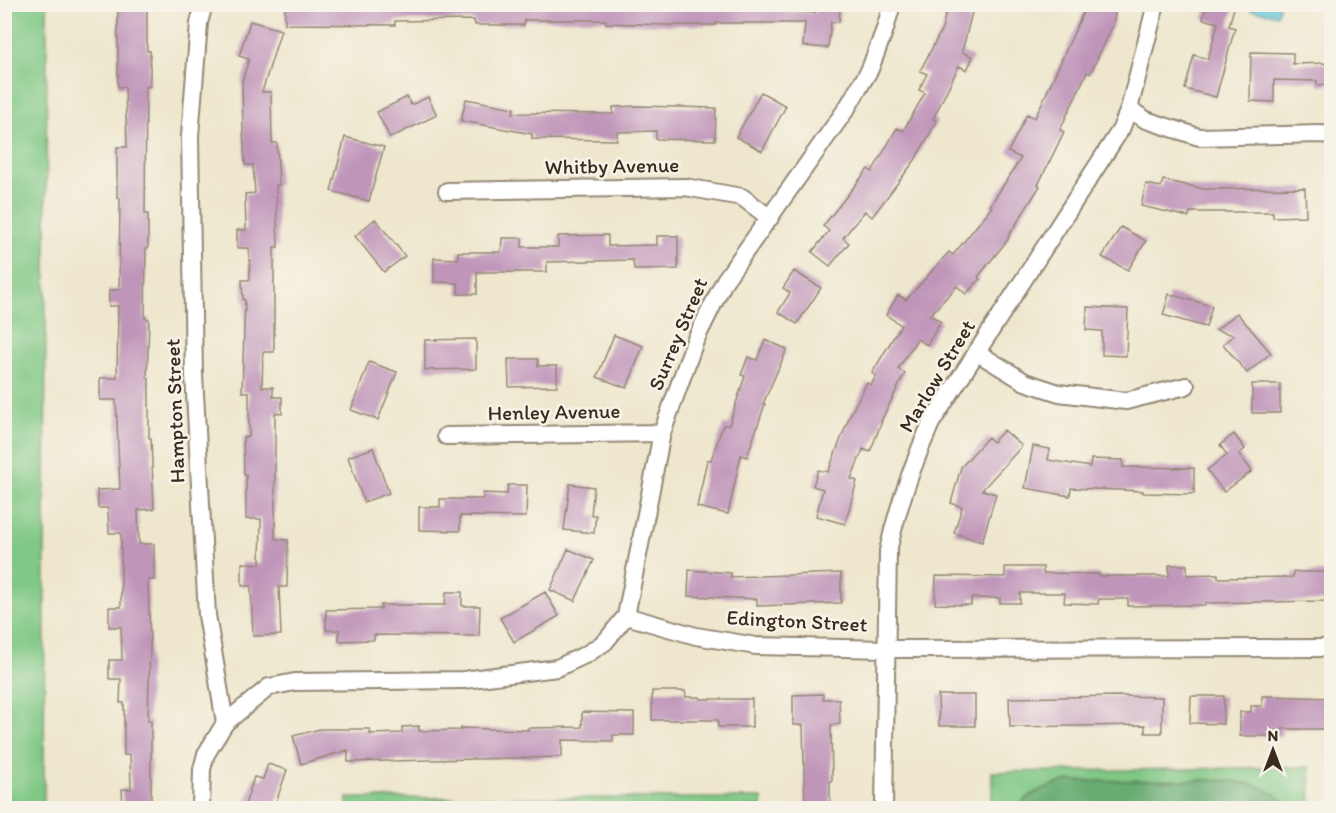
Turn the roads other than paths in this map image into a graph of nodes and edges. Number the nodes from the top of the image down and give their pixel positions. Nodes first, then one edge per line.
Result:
1 (204, 4) edge
2 (892, 4) edge
3 (1156, 4) edge
4 (1129, 109) junction
5 (1332, 135) edge
6 (447, 191) dead end
7 (770, 218) junction
8 (976, 352) junction
9 (1186, 386) dead end
10 (662, 433) junction
11 (446, 436) dead end
12 (626, 616) junction
13 (1332, 648) edge
14 (886, 649) junction
15 (225, 723) junction
16 (201, 808) edge
17 (884, 808) edge

1 - 15 street, Hampton Street
2 - 7 street, Surrey Street
3 - 4 street, Marlow Street
4 - 5 street
4 - 8 street, Marlow Street
6 - 7 street, Whitby Avenue
7 - 10 street, Surrey Street
8 - 9 street
8 - 14 street, Marlow Street
10 - 11 street, Henley Avenue
10 - 12 street, Surrey Street
12 - 14 street, Edington Street
12 - 15 street
13 - 14 street, Edington Street
14 - 17 street, Marlow Street
15 - 16 street

